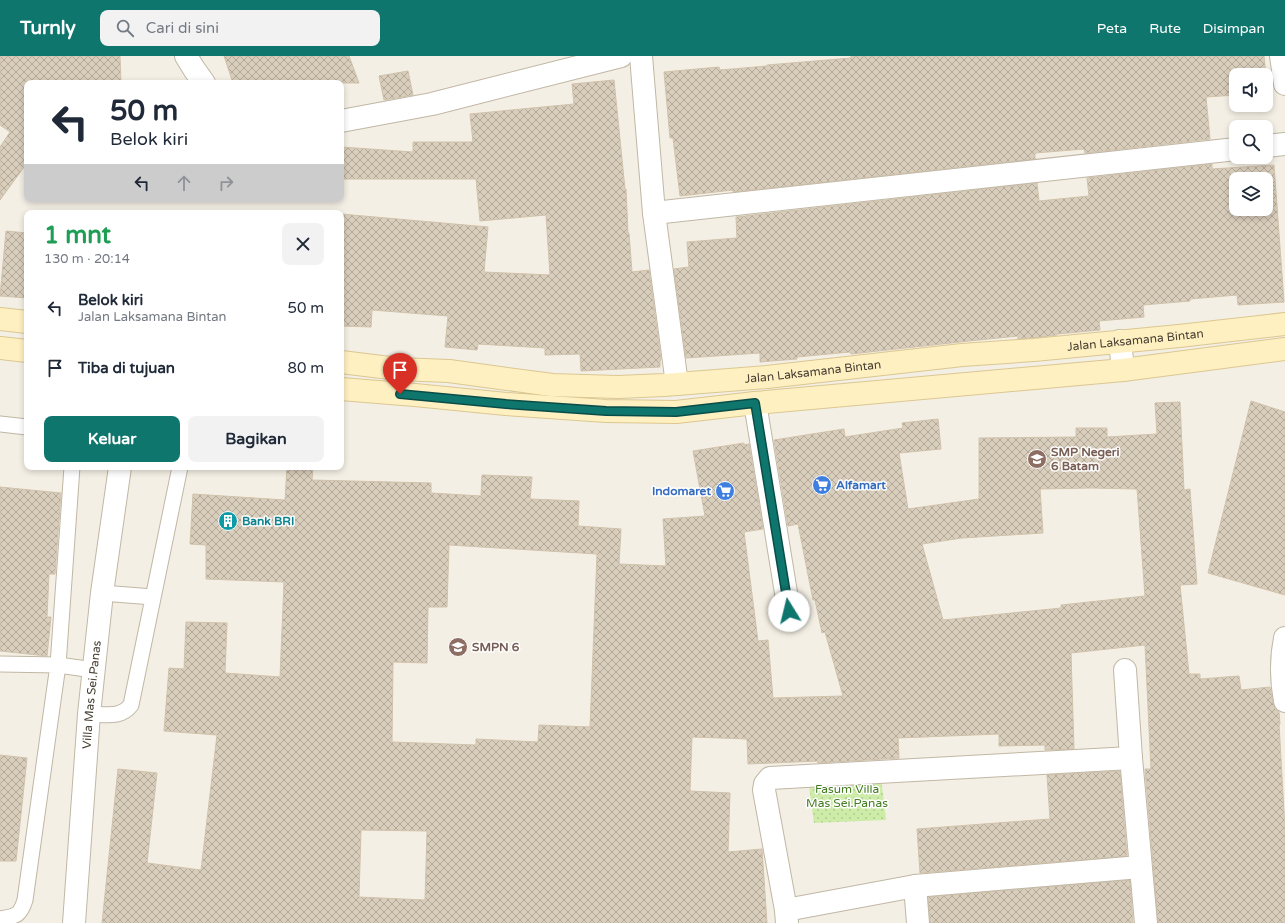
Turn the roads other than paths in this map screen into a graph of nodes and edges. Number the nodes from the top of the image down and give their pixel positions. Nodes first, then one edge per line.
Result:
1 (186, 56) edge
2 (621, 56) edge
3 (641, 56) edge
4 (1281, 56) edge
5 (202, 80) edge
6 (1285, 84) edge
7 (344, 120) edge
8 (1285, 144) edge
9 (1273, 145) edge
10 (1229, 150) edge
11 (654, 213) junction
12 (0, 319) edge
13 (24, 322) edge
14 (1285, 324) edge
15 (1120, 341) junction
16 (0, 348) edge
17 (1285, 349) edge
18 (24, 350) edge
19 (344, 362) edge
20 (1123, 370) junction
21 (677, 384) junction
22 (344, 389) edge
23 (755, 403) junction
24 (0, 424) edge
25 (24, 427) edge
26 (72, 470) edge
27 (120, 470) edge
28 (179, 470) edge
29 (102, 593) junction
30 (153, 597) junction
31 (789, 611) dead end
32 (1285, 638) edge
33 (0, 664) edge
34 (58, 665) junction
35 (94, 670) junction
36 (1125, 670) dead end
37 (1285, 701) edge
38 (89, 714) junction
39 (1131, 758) junction
40 (1140, 867) junction
41 (915, 886) junction
42 (786, 917) edge
43 (0, 919) edge
44 (74, 923) edge
45 (918, 923) edge
46 (1146, 923) edge

1 - 5 street
2 - 7 street
3 - 11 street
4 - 6 street
8 - 9 street
10 - 11 street
11 - 21 street
12 - 13 main road
14 - 15 main road, Jalan Laksamana Bintan
15 - 20 street
15 - 21 main road, Jalan Laksamana Bintan
16 - 18 main road
17 - 20 main road
19 - 21 main road, Jalan Laksamana Bintan
20 - 23 main road
22 - 23 main road
23 - 31 street
24 - 25 lane
26 - 34 lane
27 - 29 street, Villa Mas Sei.Panas
28 - 30 lane
29 - 30 lane
29 - 35 street, Villa Mas Sei.Panas
30 - 38 lane
32 - 37 street
33 - 34 lane
34 - 35 lane
34 - 43 lane
35 - 38 street, Villa Mas Sei.Panas
36 - 39 street
38 - 44 street, Villa Mas Sei.Panas
39 - 40 street
39 - 42 street
40 - 41 street
40 - 46 street
41 - 42 street
41 - 45 street

